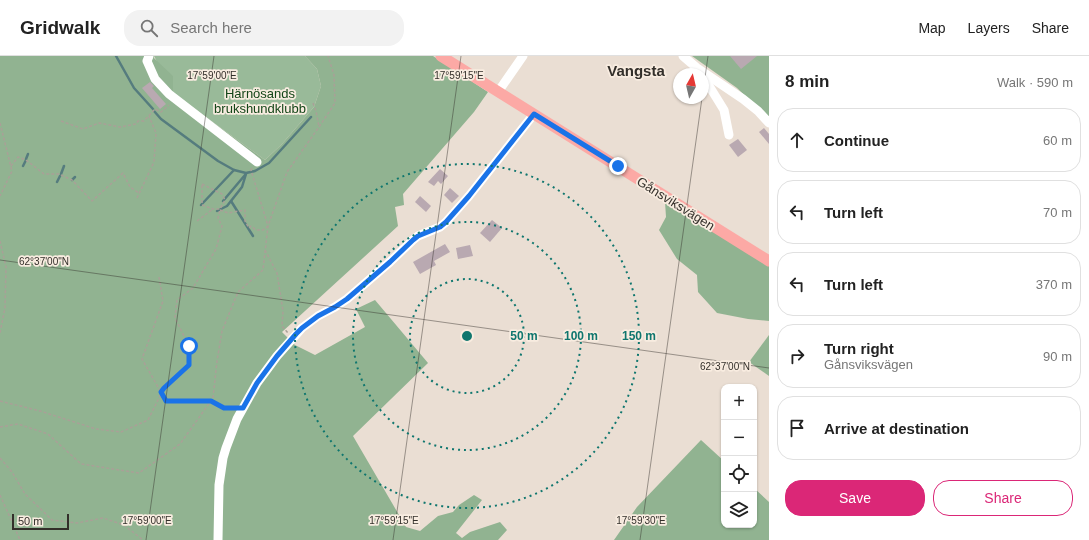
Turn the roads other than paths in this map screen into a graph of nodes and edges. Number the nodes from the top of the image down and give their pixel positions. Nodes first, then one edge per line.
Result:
1 (149, 56) edge
2 (441, 56) edge
3 (523, 56) edge
4 (683, 56) edge
5 (696, 68) edge
6 (709, 78) edge
7 (709, 86) edge
8 (498, 92) junction
9 (534, 114) junction
10 (769, 123) edge
11 (729, 135) dead end
12 (257, 162) dead end
13 (769, 261) edge
14 (218, 540) edge

1 - 12 street
2 - 8 main road, Gånsviksvägen
3 - 8 street
4 - 5 street
6 - 10 street
7 - 11 street
8 - 9 main road, Gånsviksvägen
9 - 13 main road, Gånsviksvägen
9 - 14 street

